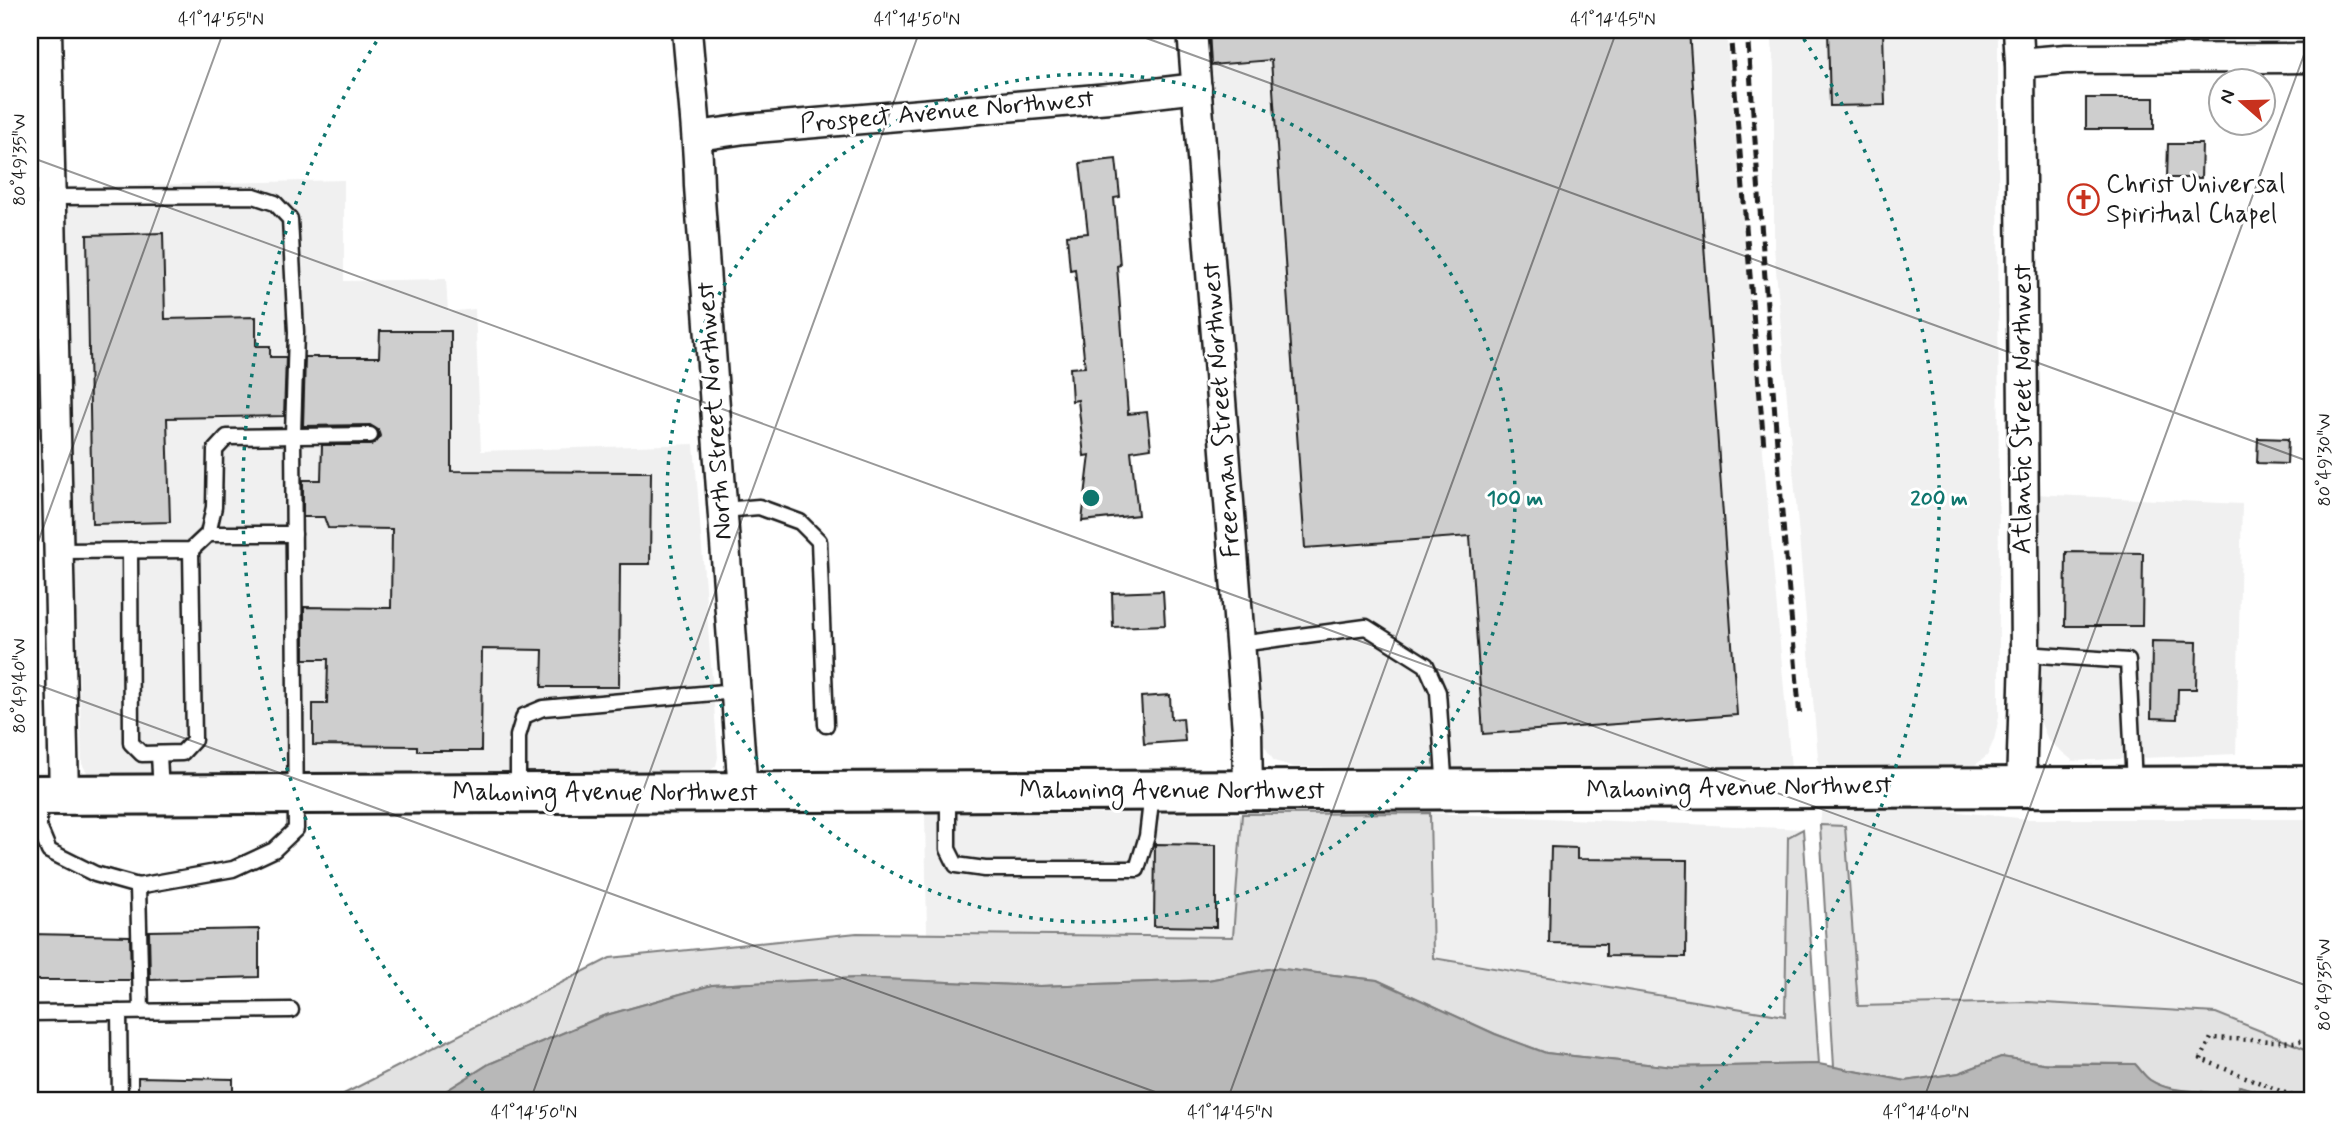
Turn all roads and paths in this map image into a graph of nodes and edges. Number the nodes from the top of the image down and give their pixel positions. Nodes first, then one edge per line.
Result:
1 (47, 30) edge
2 (687, 30) edge
3 (1192, 30) edge
4 (2018, 30) edge
5 (2313, 58) edge
6 (2020, 63) junction
7 (1197, 88) junction
8 (698, 136) junction
9 (51, 197) junction
10 (293, 435) junction
11 (370, 435) dead end
12 (723, 510) junction
13 (208, 534) junction
14 (294, 534) junction
15 (130, 550) junction
16 (191, 550) junction
17 (59, 551) junction
18 (1240, 644) junction
19 (2025, 654) junction
20 (736, 691) junction
21 (826, 725) dead end
22 (159, 754) junction
23 (2134, 785) junction
24 (2313, 786) edge
25 (2021, 789) junction
26 (1153, 790) junction
27 (1248, 790) junction
28 (1446, 791) junction
29 (743, 792) junction
30 (948, 792) junction
31 (519, 793) junction
32 (298, 794) junction
33 (44, 795) edge
34 (162, 795) junction
35 (138, 886) junction
36 (291, 1010) dead end
37 (141, 1011) junction
38 (118, 1012) junction
39 (30, 1013) edge
40 (2313, 1038) edge
41 (120, 1101) edge
42 (2305, 1101) edge

1 - 9 street
2 - 8 street, North Street Northwest
3 - 7 street, Freeman Street Northwest
4 - 6 street, Atlantic Street Northwest
5 - 6 street
6 - 19 street, Atlantic Street Northwest
7 - 8 street, Prospect Avenue Northwest
7 - 18 street, Freeman Street Northwest
8 - 12 street, North Street Northwest
9 - 10 lane
9 - 17 street
10 - 11 lane
10 - 13 lane
10 - 14 lane
12 - 20 street, North Street Northwest
12 - 21 lane
13 - 14 lane
13 - 16 lane
14 - 32 lane
15 - 16 lane
15 - 17 lane
15 - 22 lane
16 - 22 lane
17 - 33 street
18 - 27 street, Freeman Street Northwest
18 - 28 lane
19 - 23 lane
19 - 25 street, Atlantic Street Northwest
20 - 29 street, North Street Northwest
20 - 31 lane
22 - 34 lane
23 - 24 main road, Mahoning Avenue Northwest
23 - 25 main road, Mahoning Avenue Northwest
25 - 28 main road, Mahoning Avenue Northwest
26 - 27 main road, Mahoning Avenue Northwest
26 - 30 main road, Mahoning Avenue Northwest
26 - 30 lane
27 - 28 main road, Mahoning Avenue Northwest
29 - 30 main road, Mahoning Avenue Northwest
29 - 31 main road, Mahoning Avenue Northwest
31 - 32 main road, Mahoning Avenue Northwest
32 - 34 main road, Mahoning Avenue Northwest
32 - 35 lane
33 - 34 main road, Mahoning Avenue Northwest
33 - 35 lane
35 - 37 lane
36 - 37 lane
37 - 38 lane
38 - 39 lane
38 - 41 lane
40 - 42 path

